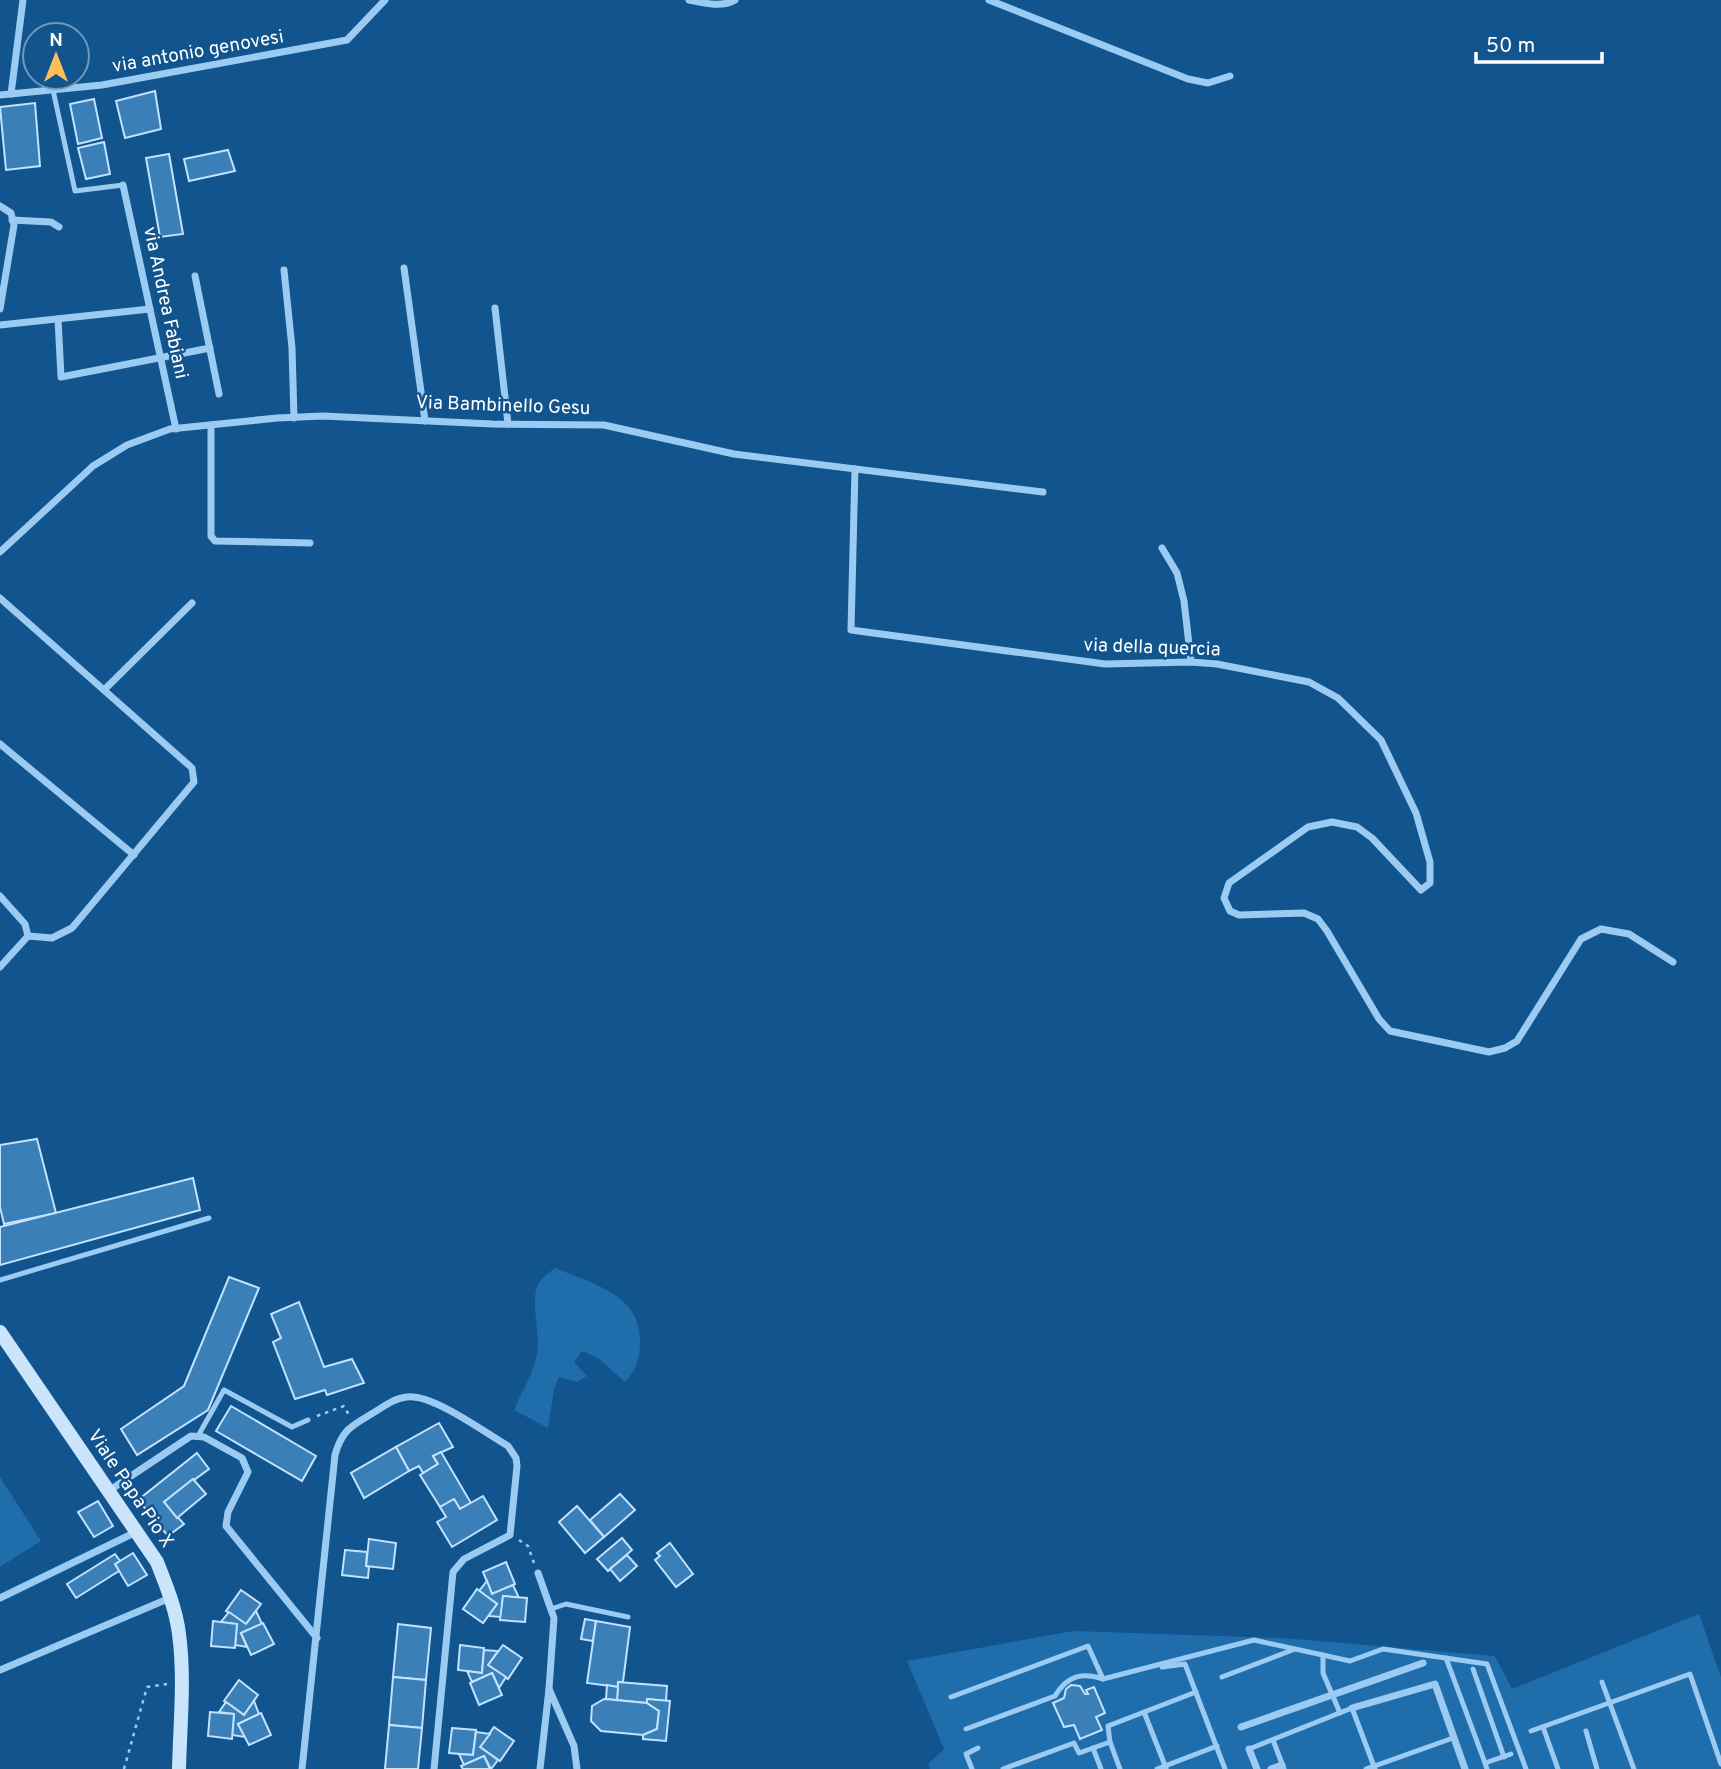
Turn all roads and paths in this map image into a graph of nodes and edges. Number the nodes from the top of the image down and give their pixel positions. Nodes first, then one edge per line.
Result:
1 (23, 0) edge
2 (385, 0) edge
3 (689, 0) edge
4 (735, 0) edge
5 (989, 0) edge
6 (1230, 76) dead end
7 (91, 86) edge
8 (39, 91) edge
9 (53, 91) edge
10 (11, 93) junction
11 (0, 95) edge
12 (123, 185) joint
13 (0, 205) edge
14 (12, 220) junction
15 (60, 227) dead end
16 (404, 268) dead end
17 (284, 270) dead end
18 (195, 276) dead end
19 (495, 308) dead end
20 (0, 309) edge
21 (150, 309) junction
22 (58, 319) junction
23 (0, 325) edge
24 (210, 348) junction
25 (161, 358) junction
26 (219, 394) dead end
27 (294, 418) junction
28 (425, 421) junction
29 (508, 424) junction
30 (211, 425) junction
31 (176, 429) junction
32 (855, 469) junction
33 (1043, 492) dead end
34 (310, 542) dead end
35 (1162, 548) dead end
36 (0, 552) edge
37 (0, 598) edge
38 (192, 603) dead end
39 (1191, 662) junction
40 (104, 690) junction
41 (0, 744) edge
42 (134, 855) junction
43 (0, 896) edge
44 (28, 936) junction
45 (1673, 962) dead end
46 (0, 967) edge
47 (209, 1218) dead end
48 (0, 1280) edge
49 (0, 1332) edge
50 (308, 1420) joint
51 (354, 1424) junction
52 (198, 1436) junction
53 (110, 1490) junction
54 (136, 1532) junction
55 (510, 1535) junction
56 (538, 1573) joint
57 (0, 1598) edge
58 (170, 1598) junction
59 (551, 1609) junction
60 (628, 1617) dead end
61 (317, 1638) junction
62 (1296, 1649) junction
63 (1323, 1655) junction
64 (1446, 1658) junction
65 (1423, 1662) dead end
66 (1474, 1669) dead end
67 (0, 1670) edge
68 (1141, 1670) junction
69 (1222, 1677) dead end
70 (1103, 1679) junction
71 (181, 1682) junction
72 (1602, 1682) dead end
73 (549, 1689) junction
74 (1196, 1692) junction
75 (1332, 1695) junction
76 (951, 1698) dead end
77 (1609, 1702) junction
78 (1352, 1708) junction
79 (1144, 1712) junction
80 (1340, 1713) junction
81 (1241, 1727) dead end
82 (1543, 1727) junction
83 (966, 1729) dead end
84 (1531, 1731) dead end
85 (1586, 1731) dead end
86 (1453, 1738) junction
87 (1273, 1740) junction
88 (1110, 1742) junction
89 (1217, 1746) junction
90 (978, 1748) dead end
91 (1093, 1748) junction
92 (1249, 1749) joint
93 (1511, 1754) dead end
94 (1504, 1757) junction
95 (1721, 1764) edge
96 (1486, 1766) edge
97 (1283, 1767) edge
98 (1166, 1768) edge
99 (1374, 1768) edge
100 (124, 1769) edge
101 (179, 1769) edge
102 (302, 1769) edge
103 (434, 1769) edge
104 (540, 1769) edge
105 (577, 1769) edge
106 (972, 1769) edge
107 (1003, 1769) edge
108 (1101, 1769) edge
109 (1120, 1769) edge
110 (1157, 1769) edge
111 (1225, 1769) edge
112 (1257, 1769) edge
113 (1271, 1769) edge
114 (1366, 1769) edge
115 (1465, 1769) edge
116 (1526, 1769) edge
117 (1558, 1769) edge
118 (1597, 1769) edge
119 (1633, 1769) edge

1 - 10 street
2 - 7 street, via antonio genovesi
3 - 4 street
5 - 6 street
8 - 10 street, via antonio genovesi
9 - 12 lane
10 - 11 street, via antonio genovesi
12 - 21 street, via Andrea Fabiani
13 - 14 street
14 - 15 street
14 - 20 street
16 - 28 street
17 - 27 street
18 - 24 street
19 - 29 street
21 - 22 street
21 - 25 street, via Andrea Fabiani
22 - 23 street
22 - 25 street
24 - 25 street
24 - 26 street
25 - 31 street, via Andrea Fabiani
27 - 28 street, Via Bambinello Gesu
27 - 30 street, Via Bambinello Gesu
28 - 29 street, Via Bambinello Gesu
29 - 32 street, Via Bambinello Gesu
30 - 31 street, Via Bambinello Gesu
30 - 34 street
31 - 36 street, Via Bambinello Gesu
32 - 33 street, Via Bambinello Gesu
32 - 39 street, via della quercia
35 - 39 street
37 - 40 street
38 - 40 street
39 - 45 street, via della quercia
40 - 42 street
41 - 42 street
42 - 44 street
43 - 44 street
44 - 46 street
47 - 48 lane
49 - 53 street, Viale Papa Pio X
50 - 51 path
50 - 52 lane
51 - 55 street
51 - 61 street
52 - 53 street
52 - 61 street
53 - 54 street, Viale Papa Pio X
54 - 57 street
54 - 58 street, Viale Papa Pio X
55 - 56 path
55 - 103 street
56 - 59 street
58 - 67 street
58 - 71 street, Viale Papa Pio X
59 - 60 lane
59 - 73 street
61 - 102 street
62 - 63 lane
62 - 68 lane
62 - 69 lane
63 - 64 lane
63 - 75 lane
64 - 96 lane
64 - 116 lane
65 - 75 street
66 - 94 lane
68 - 70 lane
68 - 74 lane
70 - 76 lane
70 - 83 lane
71 - 100 path
71 - 101 street, Viale Papa Pio X
72 - 77 lane
73 - 104 street
73 - 105 street
74 - 79 lane
74 - 89 lane
75 - 80 lane
75 - 81 street
77 - 82 lane
77 - 95 lane
77 - 119 lane
78 - 80 lane
78 - 86 street
78 - 99 lane
79 - 88 lane
79 - 98 lane
80 - 87 lane
82 - 84 lane
82 - 117 lane
85 - 118 lane
86 - 99 lane
86 - 115 street
87 - 92 lane
87 - 97 lane
88 - 91 lane
88 - 109 lane
89 - 98 lane
89 - 111 lane
90 - 106 lane
91 - 107 lane
91 - 108 lane
92 - 112 street
93 - 94 lane
94 - 96 lane
97 - 113 street
98 - 110 lane
99 - 114 lane

